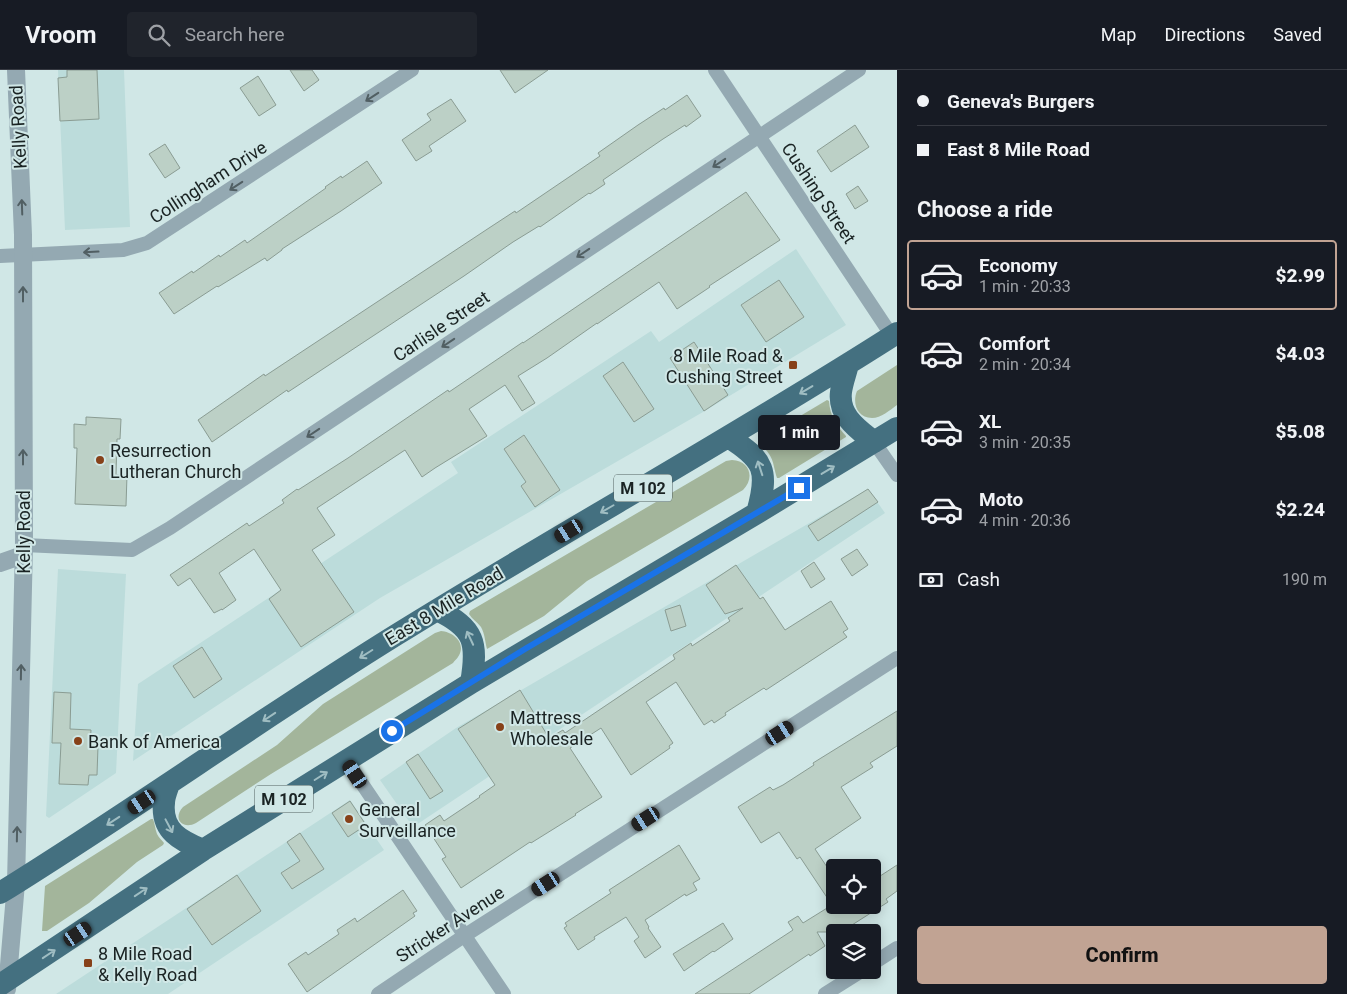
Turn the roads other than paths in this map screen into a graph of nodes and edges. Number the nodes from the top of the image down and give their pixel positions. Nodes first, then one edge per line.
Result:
1 (16, 70) edge
2 (412, 70) edge
3 (715, 70) edge
4 (859, 70) edge
5 (760, 137) junction
6 (0, 256) edge
7 (23, 256) junction
8 (895, 335) edge
9 (848, 364) junction
10 (897, 428) edge
11 (728, 437) junction
12 (874, 442) junction
13 (897, 475) edge
14 (757, 513) junction
15 (23, 550) junction
16 (0, 563) edge
17 (437, 610) junction
18 (897, 658) edge
19 (470, 683) junction
20 (346, 760) junction
21 (169, 784) junction
22 (203, 850) junction
23 (8, 888) edge
24 (464, 936) junction
25 (897, 948) edge
26 (881, 958) edge
27 (849, 979) edge
28 (5, 987) edge
29 (378, 994) edge
30 (504, 994) edge
31 (825, 994) edge

7 -> 1 street, Kelly Road
2 -> 7 street, Collingham Drive
3 - 5 street, Cushing Street
4 - 5 street, Carlisle Street
5 - 8 street, Cushing Street
5 -> 15 street, Carlisle Street
6 - 7 street, Collingham Drive
15 -> 7 street, Kelly Road
8 - 9 highway, East 8 Mile Road / M 102
9 -> 11 highway, East 8 Mile Road / M 102
9 - 12 highway
10 - 12 highway, M 102
14 -> 11 highway
11 -> 17 highway, East 8 Mile Road / M 102
12 - 13 street
14 -> 12 highway, M 102
14 - 19 highway, M 102
15 - 16 street
23 -> 15 street, Kelly Road
19 -> 17 highway
17 -> 21 highway, East 8 Mile Road / M 102
18 - 24 street, Stricker Avenue
19 - 20 highway, M 102
22 -> 20 highway, M 102
20 - 24 street
21 -> 22 highway
21 -> 23 highway, East 8 Mile Road / M 102
28 -> 22 highway, M 102
23 - 28 street, Kelly Road
24 - 29 street, Stricker Avenue
24 - 30 street
25 - 26 street
27 - 31 street

